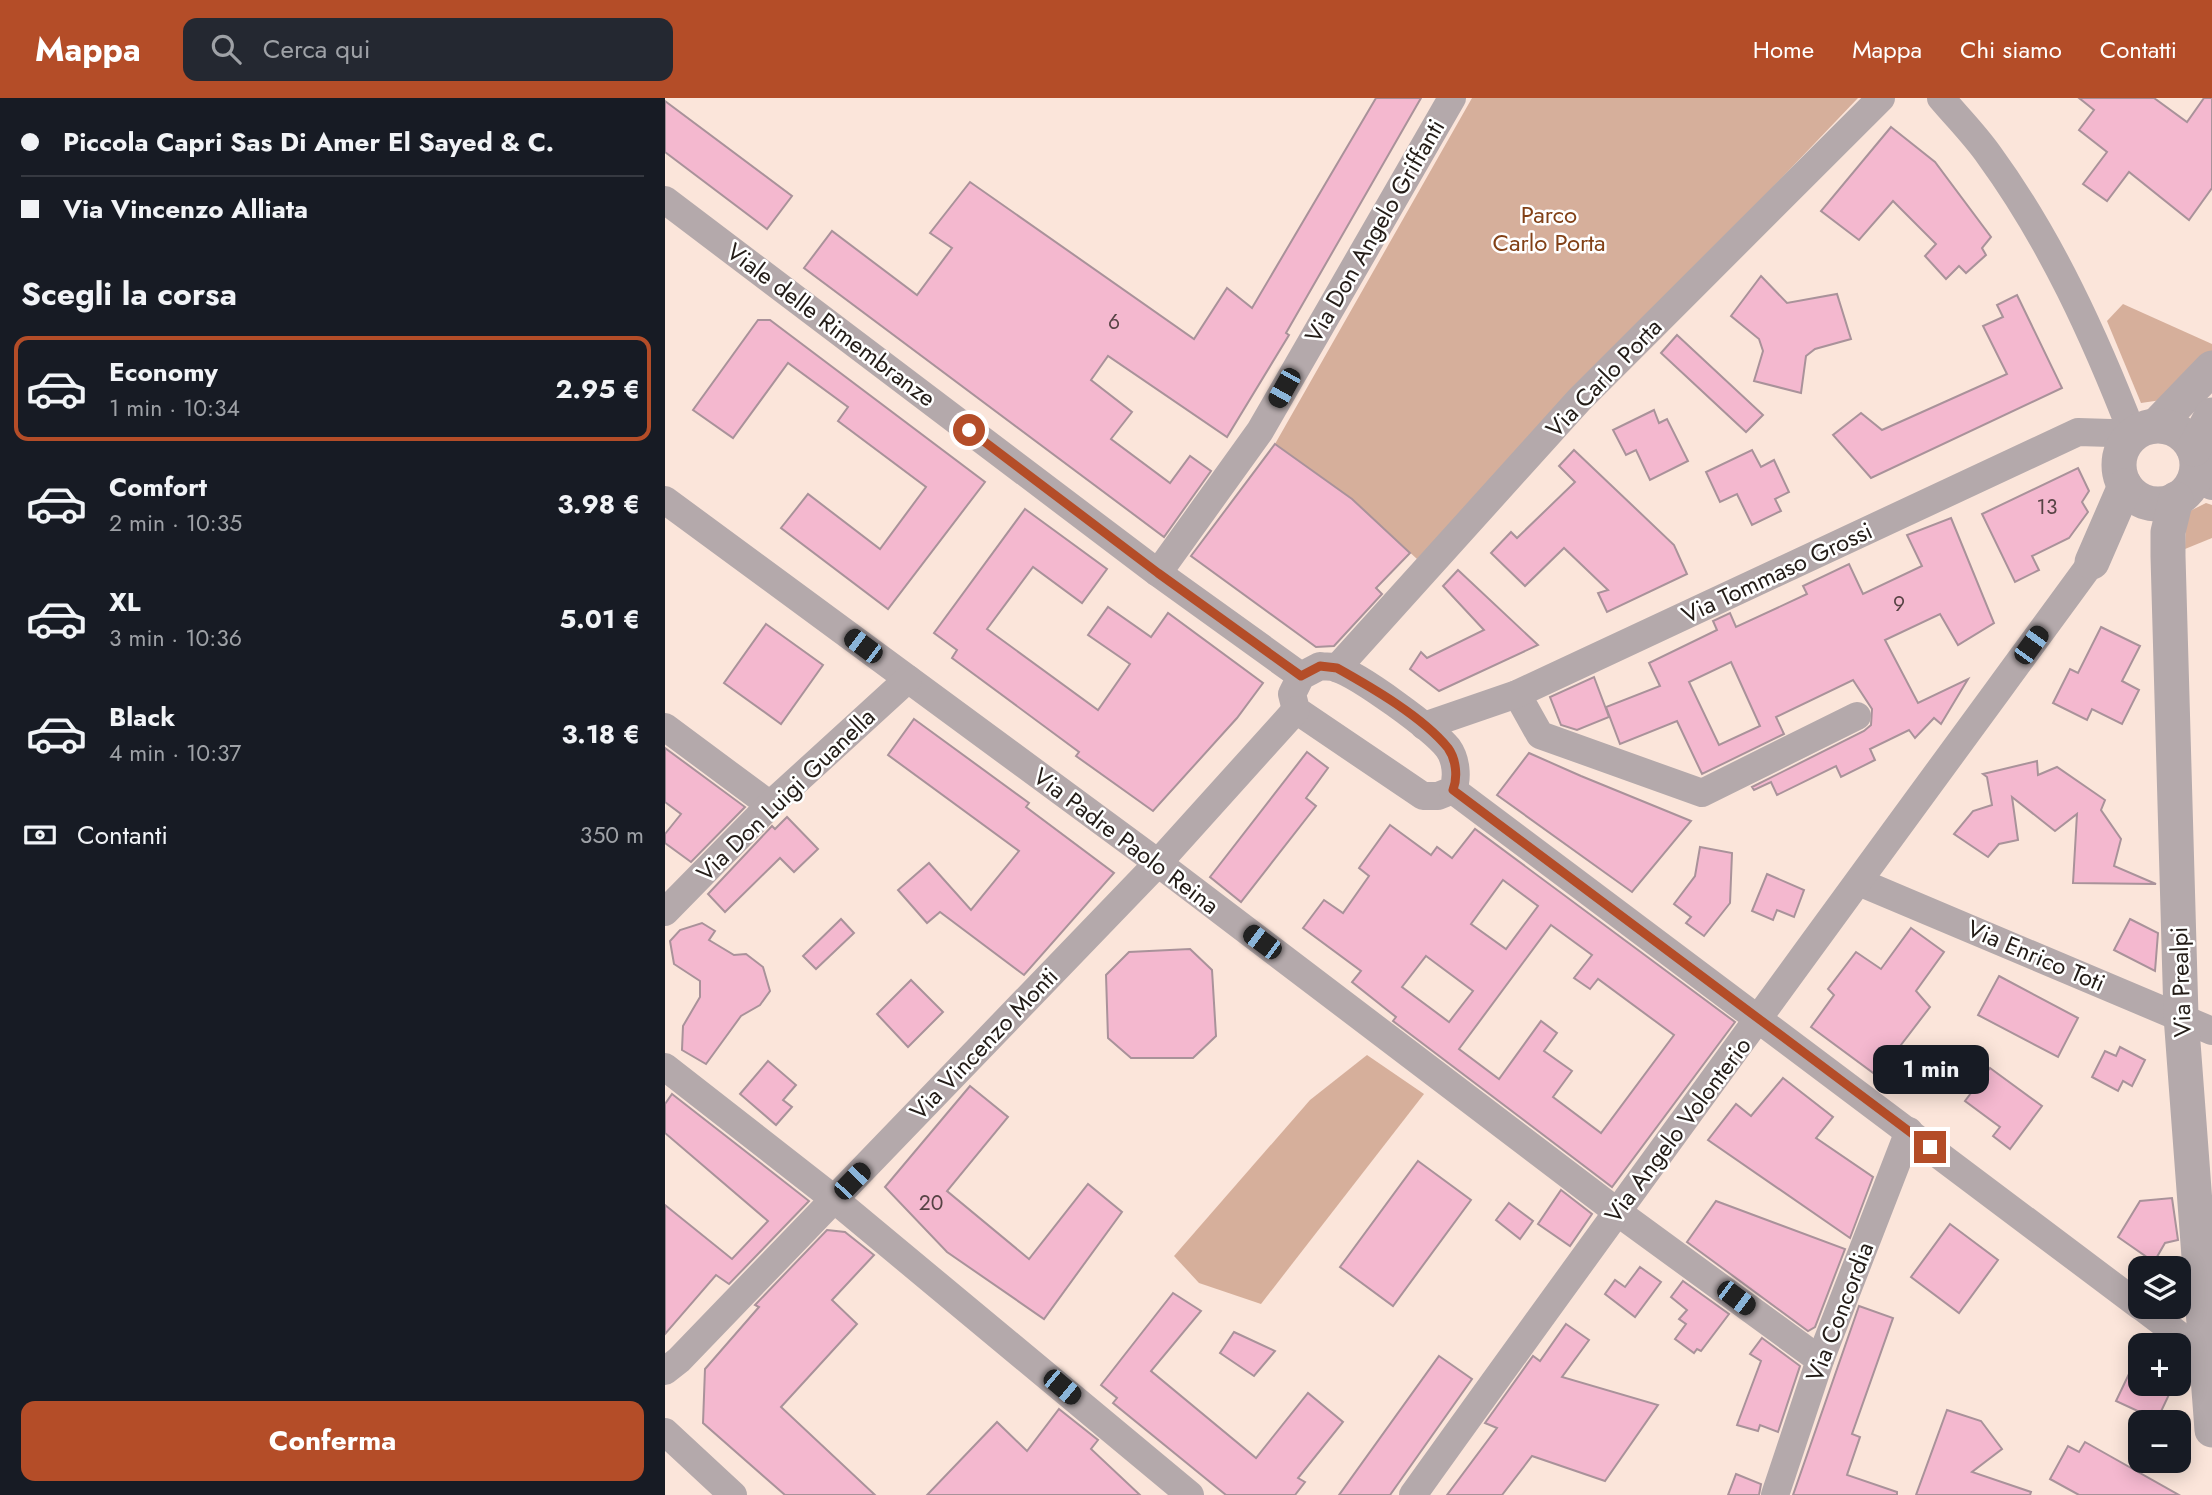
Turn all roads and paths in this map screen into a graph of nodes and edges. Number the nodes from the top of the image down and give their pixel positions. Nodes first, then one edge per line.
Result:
1 (1452, 98) edge
2 (1881, 98) edge
3 (1941, 98) edge
4 (665, 200) edge
5 (2212, 368) edge
6 (2212, 415) edge
7 (2138, 435) junction
8 (2171, 492) edge
9 (665, 500) edge
10 (2092, 562) joint
11 (1158, 573) junction
12 (1337, 668) junction
13 (1301, 676) junction
14 (908, 679) junction
15 (1517, 695) junction
16 (1296, 709) junction
17 (1857, 716) dead end
18 (1425, 726) junction
19 (665, 727) edge
20 (1453, 790) junction
21 (770, 805) junction
22 (1158, 863) junction
23 (1859, 882) junction
24 (665, 912) edge
25 (2181, 1016) junction
26 (1760, 1019) junction
27 (2212, 1031) edge
28 (665, 1067) edge
29 (1909, 1131) junction
30 (834, 1199) junction
31 (1616, 1211) junction
32 (2128, 1297) edge
33 (2157, 1319) edge
34 (2209, 1358) edge
35 (1821, 1360) junction
36 (665, 1371) edge
37 (2212, 1430) edge
38 (665, 1432) edge
39 (733, 1495) edge
40 (1190, 1495) edge
41 (1413, 1495) edge
42 (1775, 1495) edge

1 - 11 street, Via Don Angelo Griffanti
2 - 12 street, Via Carlo Porta
3 - 7 street
4 - 11 street, Viale delle Rimembranze
5 - 7 street
6 - 8 street, Via Angelo Volonterio
7 - 8 street, Via Prealpi
7 - 8 street
7 - 15 street, Via Tommaso Grossi
8 - 10 street, Via Angelo Volonterio
8 - 25 street, Via Prealpi
9 - 14 street, Via Padre Paolo Reina
10 - 23 street, Via Angelo Volonterio
11 - 13 street, Viale delle Rimembranze
12 - 13 street
12 - 18 street
13 - 16 street
14 - 21 street, Via Don Luigi Guanella
14 - 22 street, Via Padre Paolo Reina
15 - 17 street
15 - 18 street, Via Tommaso Grossi
16 - 20 street
16 - 22 street, Via Vincenzo Monti
18 - 20 street
19 - 21 street
20 - 26 street
21 - 24 street, Via Don Luigi Guanella
22 - 30 street, Via Vincenzo Monti
22 - 31 street, Via Padre Paolo Reina
23 - 25 street, Via Enrico Toti
23 - 26 street, Via Angelo Volonterio
25 - 27 street, Via Enrico Toti
25 - 34 street, Via Prealpi
26 - 29 street
26 - 31 street, Via Angelo Volonterio
28 - 30 street
29 - 32 street
29 - 35 street, Via Concordia
30 - 36 street, Via Vincenzo Monti
30 - 40 street
31 - 35 street, Via Padre Paolo Reina
31 - 41 street, Via Angelo Volonterio
33 - 34 street
34 - 37 street, Via Prealpi
35 - 42 street, Via Concordia
38 - 39 street

